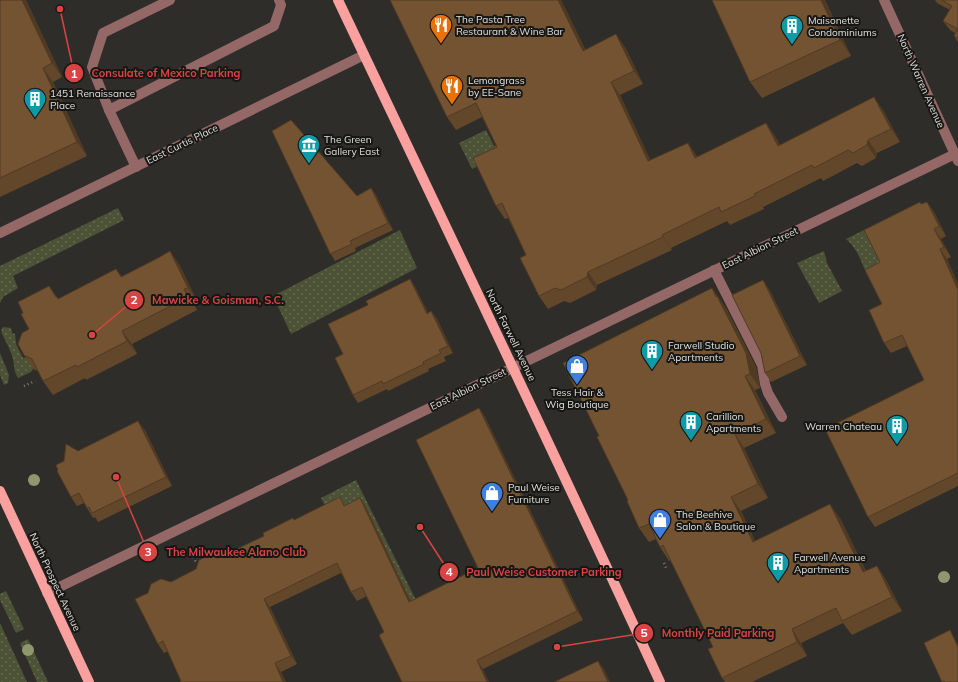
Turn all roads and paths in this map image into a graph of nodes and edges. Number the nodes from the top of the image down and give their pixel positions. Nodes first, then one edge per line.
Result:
1 (170, 0) edge
2 (279, 0) edge
3 (338, 0) edge
4 (884, 0) edge
5 (364, 55) junction
6 (108, 110) junction
7 (956, 158) edge
8 (136, 167) junction
9 (0, 233) edge
10 (714, 270) junction
11 (514, 367) junction
12 (35, 381) edge
13 (24, 386) dead end
14 (782, 417) dead end
15 (0, 491) edge
16 (193, 557) dead end
17 (664, 563) edge
18 (197, 564) edge
19 (666, 568) edge
20 (47, 593) junction
21 (89, 682) edge
22 (660, 682) edge

1 - 6 street
2 - 6 street
3 - 5 main road, North Farwell Avenue
4 - 7 street, North Warren Avenue
5 - 8 street, East Curtis Place
5 - 11 main road, North Farwell Avenue
6 - 8 street
7 - 10 street, East Albion Street
8 - 9 street, East Curtis Place
10 - 11 street, East Albion Street
10 - 14 street
11 - 20 street, East Albion Street
11 - 22 main road, North Farwell Avenue
12 - 13 path
15 - 20 main road, North Prospect Avenue
16 - 18 path
17 - 19 path
20 - 21 main road, North Prospect Avenue

